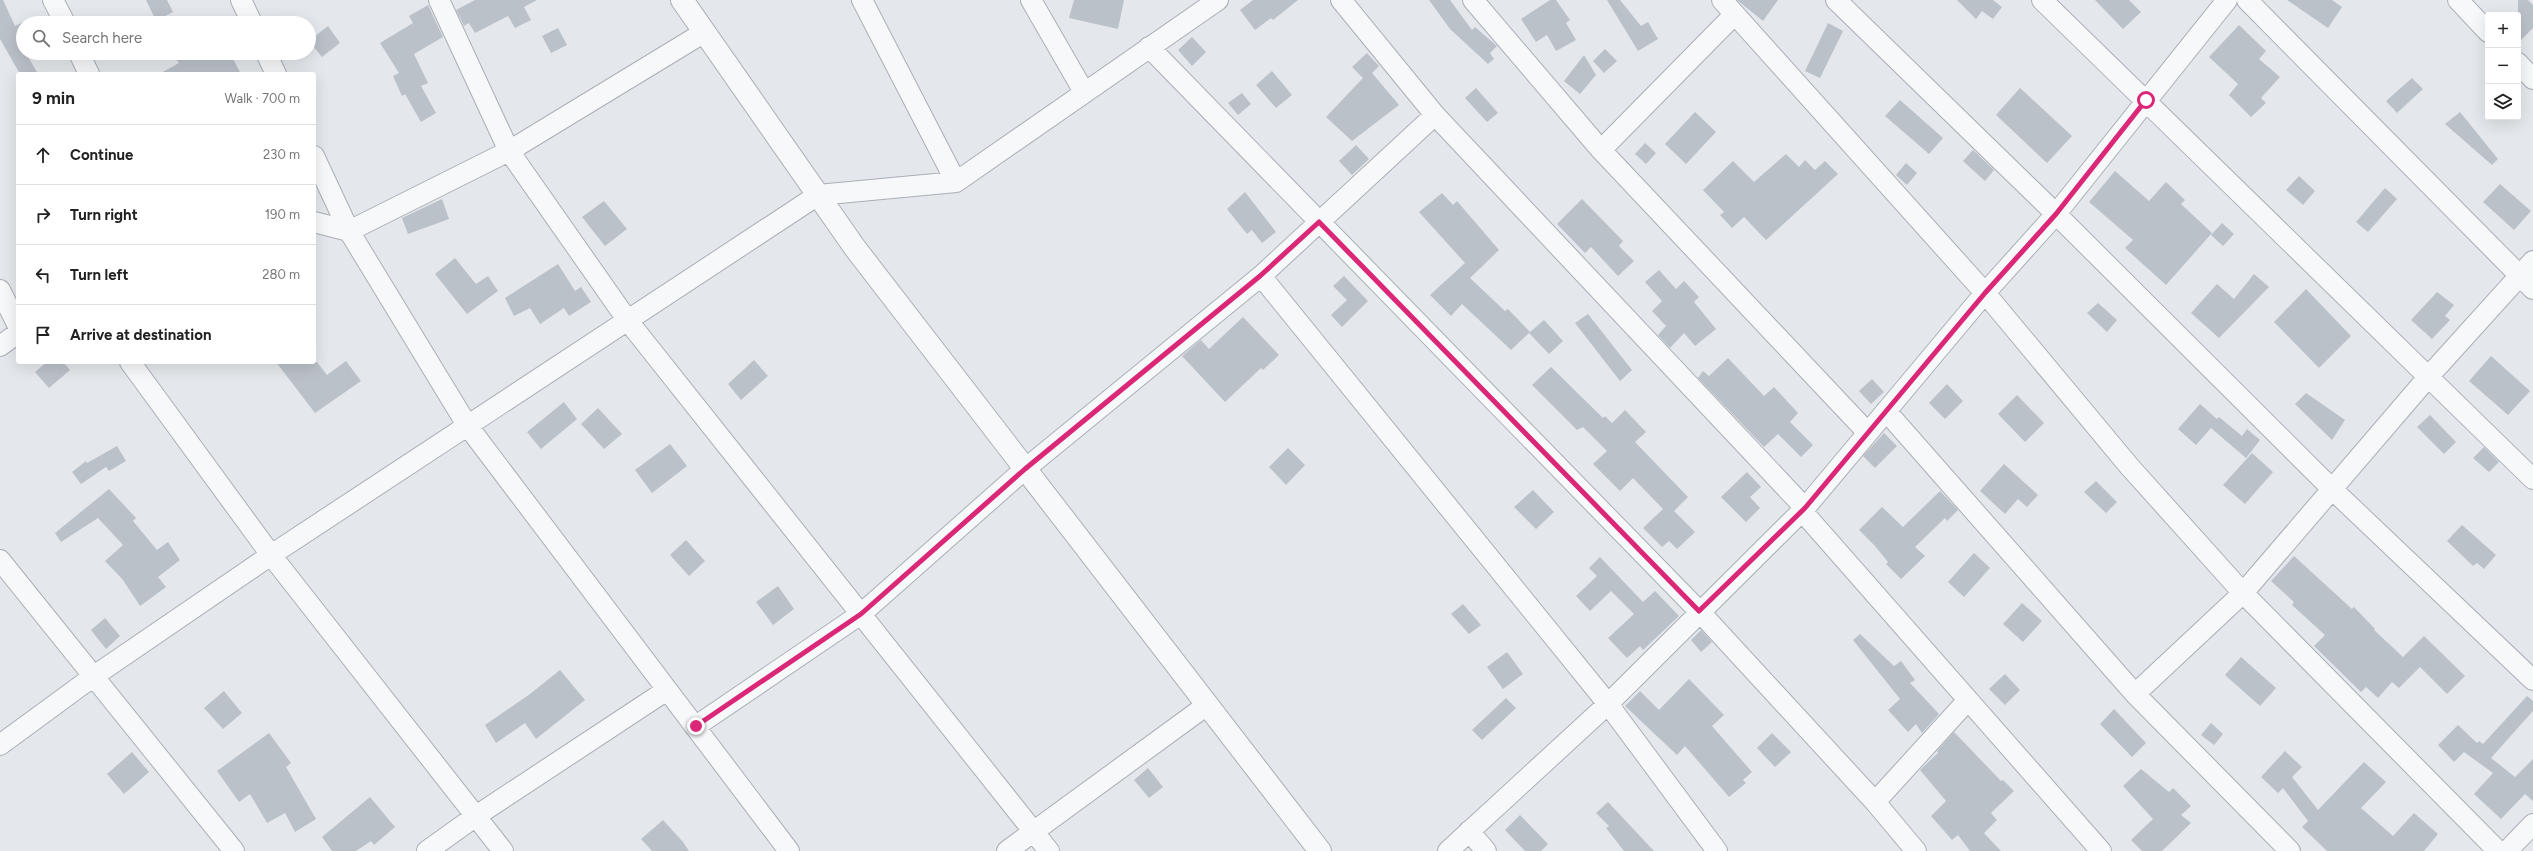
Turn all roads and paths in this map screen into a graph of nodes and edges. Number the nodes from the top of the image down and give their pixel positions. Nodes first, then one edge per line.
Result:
1 (53, 0) edge
2 (241, 0) edge
3 (439, 0) edge
4 (682, 0) edge
5 (862, 0) edge
6 (1031, 0) edge
7 (1218, 0) edge
8 (1341, 0) edge
9 (1472, 0) edge
10 (1722, 0) edge
11 (1836, 0) edge
12 (2042, 0) edge
13 (2227, 0) edge
14 (2247, 0) edge
15 (2458, 0) edge
16 (1734, 15) junction
17 (61, 16) edge
18 (249, 16) edge
19 (2485, 29) edge
20 (704, 33) junction
21 (1149, 47) junction
22 (82, 60) edge
23 (269, 60) edge
24 (2521, 67) edge
25 (88, 72) edge
26 (275, 72) edge
27 (2533, 79) edge
28 (1084, 92) junction
29 (2146, 100) junction
30 (1435, 115) junction
31 (1601, 150) junction
32 (509, 152) junction
33 (316, 160) edge
34 (956, 182) junction
35 (818, 195) junction
36 (2056, 214) junction
37 (316, 222) edge
38 (1319, 222) junction
39 (349, 230) junction
40 (2533, 261) edge
41 (1260, 276) junction
42 (2526, 282) edge
43 (0, 290) edge
44 (1985, 293) junction
45 (628, 321) junction
46 (16, 322) edge
47 (16, 334) edge
48 (0, 346) edge
49 (131, 364) edge
50 (2429, 376) junction
51 (1886, 411) junction
52 (467, 425) junction
53 (1868, 433) junction
54 (1025, 469) junction
55 (2533, 479) edge
56 (2333, 490) junction
57 (1804, 509) junction
58 (272, 555) junction
59 (0, 560) edge
60 (2243, 593) junction
61 (1699, 611) junction
62 (861, 614) junction
63 (94, 676) junction
64 (2533, 680) edge
65 (667, 690) junction
66 (2135, 694) junction
67 (1968, 700) junction
68 (1608, 704) junction
69 (1207, 705) junction
70 (696, 726) junction
71 (0, 745) edge
72 (1875, 802) junction
73 (476, 816) junction
74 (2533, 824) edge
75 (1469, 831) junction
76 (1035, 832) junction
77 (234, 851) edge
78 (427, 851) edge
79 (503, 851) edge
80 (789, 851) edge
81 (1007, 851) edge
82 (1049, 851) edge
83 (1320, 851) edge
84 (1448, 851) edge
85 (1486, 851) edge
86 (1718, 851) edge
87 (1916, 851) edge
88 (2101, 851) edge
89 (2290, 851) edge
90 (2498, 851) edge
91 (2507, 851) edge

1 - 17 street
2 - 18 street
3 - 32 street
4 - 20 street
5 - 34 street
6 - 28 street
7 - 21 street
8 - 30 street
9 - 31 street
10 - 16 street
11 - 36 street
12 - 29 street
13 - 29 street
14 - 42 street
15 - 19 street
16 - 31 street
16 - 44 street
20 - 32 street
20 - 35 street
21 - 28 street
21 - 38 street
22 - 25 street
23 - 26 street
24 - 27 street
28 - 34 street
29 - 36 street
29 - 50 street
30 - 38 street
30 - 57 street
31 - 53 street
32 - 39 street
32 - 45 street
33 - 39 street
34 - 35 street
35 - 45 street
35 - 54 street
36 - 44 street
36 - 56 street
37 - 39 street
38 - 41 street
38 - 61 street
39 - 52 street
40 - 42 street
41 - 54 street
41 - 68 street
42 - 50 street
43 - 46 street
44 - 51 street
44 - 60 street
45 - 52 street
45 - 62 street
47 - 48 street
49 - 58 street
50 - 55 street
50 - 56 street
51 - 53 street
51 - 66 street
52 - 58 street
52 - 65 street
53 - 57 street
54 - 62 street
54 - 69 street
56 - 60 street
56 - 64 street
57 - 61 street
57 - 67 street
58 - 63 street
58 - 73 street
59 - 63 street
60 - 66 street
60 - 90 street
61 - 68 street
61 - 72 street
62 - 70 street
62 - 76 street
63 - 71 street
63 - 77 street
65 - 70 street
65 - 73 street
66 - 89 street
67 - 72 street
67 - 88 street
68 - 75 street
68 - 86 street
69 - 76 street
69 - 83 street
70 - 80 street
72 - 87 street
73 - 78 street
73 - 79 street
74 - 91 street
75 - 84 street
75 - 85 street
76 - 81 street
76 - 82 street

